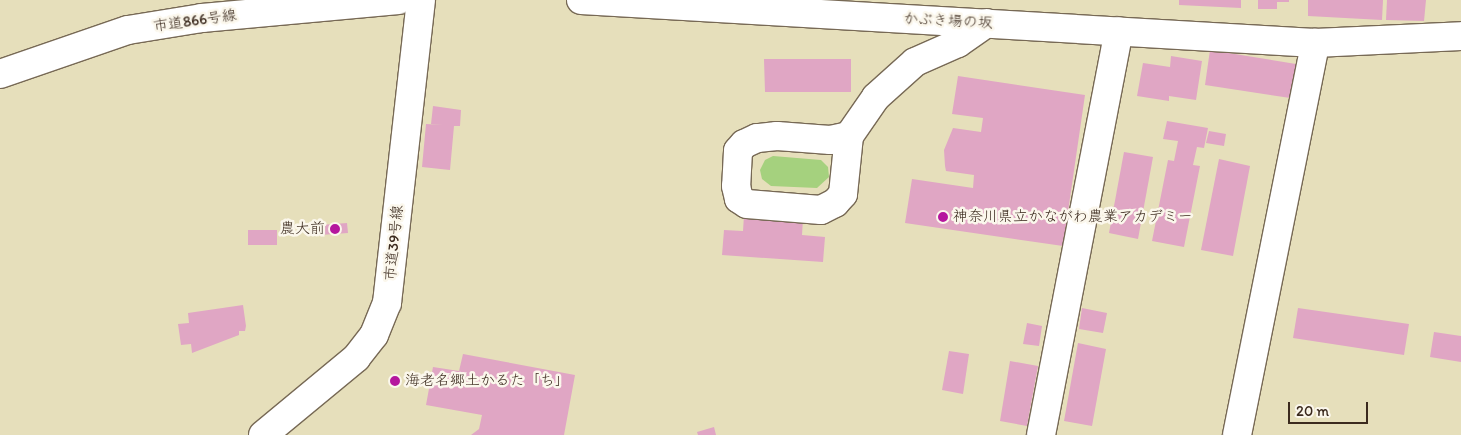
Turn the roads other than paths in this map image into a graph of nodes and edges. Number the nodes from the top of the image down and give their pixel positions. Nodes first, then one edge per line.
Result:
1 (398, 0) edge
2 (421, 0) edge
3 (581, 0) edge
4 (987, 23) junction
5 (1119, 31) junction
6 (1461, 36) edge
7 (1315, 42) junction
8 (0, 74) edge
9 (849, 136) dead end
10 (263, 435) edge
11 (1041, 435) edge
12 (1237, 435) edge

1 - 8 street, 市道866号線
2 - 10 street, 市道39号線
3 - 4 street, かぶき場の坂
4 - 5 street, かぶき場の坂
4 - 9 street
5 - 7 street, かぶき場の坂
5 - 11 street
6 - 7 street, かぶき場の坂
7 - 12 street

